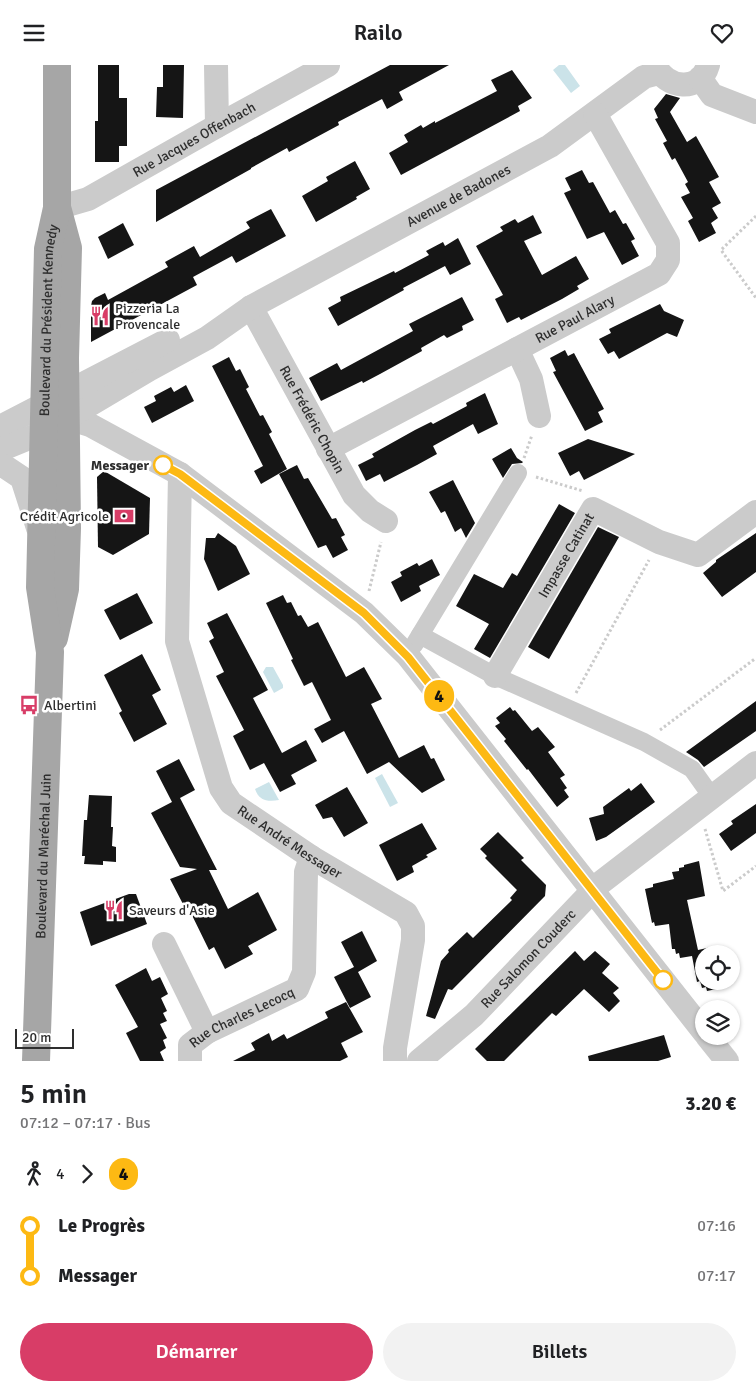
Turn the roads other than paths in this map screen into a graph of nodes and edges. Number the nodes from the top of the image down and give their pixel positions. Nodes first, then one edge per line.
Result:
1 (57, 65) edge
2 (216, 65) edge
3 (328, 65) edge
4 (657, 69) edge
5 (704, 72) edge
6 (756, 112) edge
7 (595, 114) junction
8 (217, 126) junction
9 (56, 215) junction
10 (251, 307) junction
11 (517, 349) junction
12 (68, 401) junction
13 (539, 416) road end
14 (0, 428) edge
15 (0, 441) edge
16 (328, 449) junction
17 (0, 450) edge
18 (0, 466) edge
19 (518, 473) road end
20 (180, 474) junction
21 (756, 512) edge
22 (386, 521) road end
23 (41, 552) junction
24 (420, 635) junction
25 (50, 652) junction
26 (408, 657) junction
27 (495, 676) junction
28 (756, 763) edge
29 (705, 802) junction
30 (310, 857) junction
31 (592, 891) junction
32 (164, 944) dead end
33 (695, 1021) edge
34 (207, 1032) junction
35 (714, 1045) edge
36 (36, 1061) edge
37 (190, 1061) edge
38 (394, 1061) edge
39 (419, 1061) edge
40 (727, 1061) edge

1 - 9 main road, Boulevard du Président Kennedy
2 - 8 street
3 - 8 street, Rue Jacques Offenbach
4 - 5 street
4 - 7 street, Avenue de Badones
5 - 6 street
7 - 10 street, Avenue de Badones
7 - 11 street, Rue Paul Alary
8 - 9 street, Rue Jacques Offenbach
9 - 12 main road, Boulevard du Président Kennedy
10 - 12 street, Avenue de Badones
10 - 16 street, Rue Frédéric Chopin
11 - 13 street
11 - 16 street, Rue Paul Alary
12 - 14 street
12 - 14 street
12 - 15 street
12 - 17 street
12 - 20 street
12 - 23 main road
12 - 25 main road
16 - 22 street, Rue Frédéric Chopin
18 - 23 street
19 - 24 street
20 - 26 street
20 - 30 street, Rue André Messager
21 - 27 street, Impasse Catinat
23 - 25 main road
24 - 26 street
24 - 27 street
25 - 36 main road, Boulevard du Maréchal Juin
26 - 31 street
27 - 29 street
28 - 29 street, Rue Salomon Couderc
29 - 31 street, Rue Salomon Couderc
30 - 34 street, Rue Charles Lecocq
30 - 38 street, Rue André Messager
31 - 33 street
31 - 39 street, Rue Salomon Couderc
32 - 34 street
34 - 37 street, Rue Charles Lecocq
35 - 40 street

